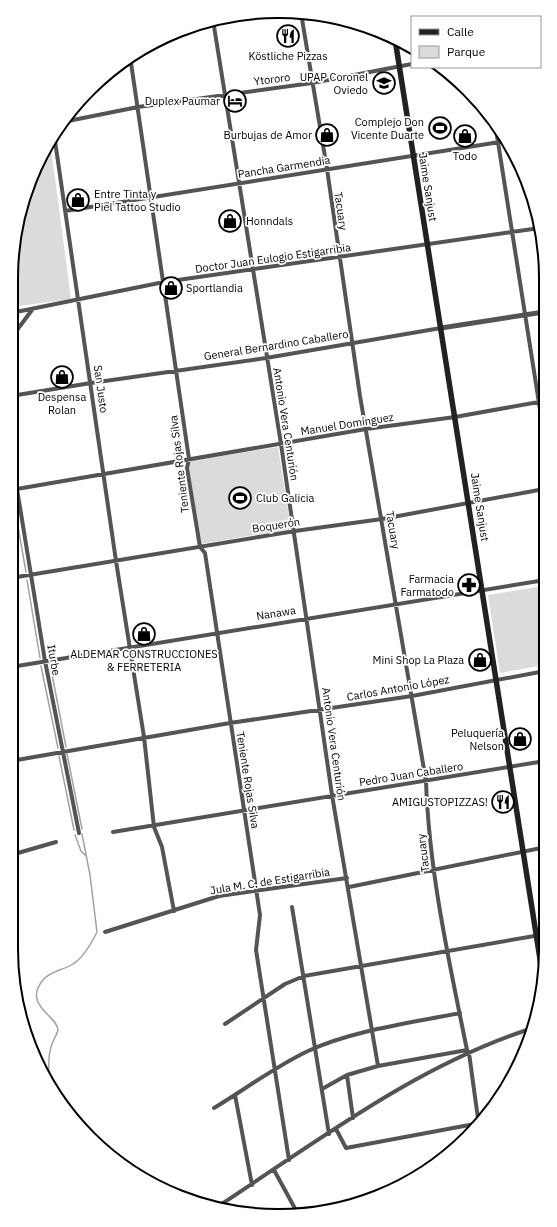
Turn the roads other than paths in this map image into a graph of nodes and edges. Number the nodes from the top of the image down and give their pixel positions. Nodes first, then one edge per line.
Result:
1 (302, 19) edge
2 (214, 26) edge
3 (395, 46) edge
4 (131, 64) edge
5 (411, 64) edge
6 (399, 66) junction
7 (312, 83) junction
8 (225, 94) junction
9 (138, 107) junction
10 (72, 120) edge
11 (497, 138) edge
12 (498, 142) junction
13 (55, 144) edge
14 (413, 156) junction
15 (327, 169) junction
16 (239, 184) junction
17 (151, 197) junction
18 (65, 211) junction
19 (534, 229) edge
20 (512, 233) junction
21 (427, 246) junction
22 (338, 258) junction
23 (252, 269) junction
24 (164, 282) junction
25 (78, 298) junction
26 (32, 309) junction
27 (18, 312) edge
28 (539, 313) edge
29 (524, 315) junction
30 (18, 328) edge
31 (441, 328) junction
32 (353, 343) junction
33 (266, 358) junction
34 (177, 370) junction
35 (91, 382) junction
36 (18, 395) edge
37 (539, 402) joint
38 (455, 417) junction
39 (366, 429) junction
40 (281, 444) junction
41 (189, 459) junction
42 (104, 474) junction
43 (18, 489) edge
44 (539, 490) edge
45 (18, 495) edge
46 (469, 503) junction
47 (382, 520) junction
48 (294, 531) junction
49 (200, 547) junction
50 (116, 561) junction
51 (31, 575) junction
52 (18, 577) edge
53 (539, 581) edge
54 (483, 590) junction
55 (397, 605) junction
56 (307, 618) junction
57 (217, 632) junction
58 (130, 647) junction
59 (45, 661) junction
60 (18, 666) edge
61 (539, 672) edge
62 (496, 679) junction
63 (412, 696) junction
64 (320, 710) junction
65 (230, 723) junction
66 (144, 737) junction
67 (62, 751) junction
68 (18, 760) edge
69 (539, 762) edge
70 (510, 768) junction
71 (426, 782) junction
72 (332, 795) junction
73 (243, 810) junction
74 (154, 827) junction
75 (113, 832) dead end
76 (78, 833) dead end
77 (56, 842) dead end
78 (539, 849) edge
79 (523, 852) junction
80 (18, 853) edge
81 (434, 870) junction
82 (347, 878) junction
83 (349, 887) junction
84 (255, 891) junction
85 (292, 908) dead end
86 (174, 911) junction
87 (106, 932) dead end
88 (539, 935) edge
89 (536, 936) junction
90 (539, 952) edge
91 (447, 953) junction
92 (361, 966) junction
93 (304, 976) junction
94 (264, 998) junction
95 (460, 1013) junction
96 (225, 1024) dead end
97 (526, 1030) edge
98 (373, 1031) junction
99 (316, 1048) junction
100 (468, 1052) junction
101 (378, 1066) junction
102 (274, 1071) junction
103 (347, 1075) junction
104 (322, 1089) junction
105 (235, 1095) junction
106 (214, 1108) dead end
107 (478, 1116) edge
108 (353, 1118) junction
109 (469, 1126) edge
110 (336, 1129) junction
111 (329, 1134) junction
112 (289, 1160) junction
113 (274, 1170) junction
114 (252, 1185) junction
115 (223, 1203) edge
116 (295, 1208) edge

1 - 7 street, Tacuary
2 - 8 street, Antonio Vera Centurión
3 - 6 main road, Jaime Sanjust
4 - 9 street, Teniente Rojas Silva
5 - 6 street, Ytororo
6 - 7 street, Ytororo
6 - 14 main road, Jaime Sanjust
7 - 8 street, Ytororo
7 - 15 street, Tacuary
8 - 9 street, Ytororo
8 - 16 street, Antonio Vera Centurión
9 - 10 street, Ytororo
9 - 17 street, Teniente Rojas Silva
11 - 12 street
12 - 14 street, Pancha Garmendia
12 - 20 street
13 - 18 street, San Justo
14 - 15 street, Pancha Garmendia
14 - 21 main road, Jaime Sanjust
15 - 16 street, Pancha Garmendia
15 - 22 street, Tacuary
16 - 17 street, Pancha Garmendia
16 - 23 street, Antonio Vera Centurión
17 - 18 street, Pancha Garmendia
17 - 24 street, Teniente Rojas Silva
18 - 25 street, San Justo
19 - 20 street, Doctor Juan Eulogio Estigarribia
20 - 21 street, Doctor Juan Eulogio Estigarribia
20 - 29 street
21 - 22 street, Doctor Juan Eulogio Estigarribia
21 - 31 main road, Jaime Sanjust
22 - 23 street, Doctor Juan Eulogio Estigarribia
22 - 32 street, Tacuary
23 - 24 street, Doctor Juan Eulogio Estigarribia
23 - 33 street, Antonio Vera Centurión
24 - 25 street, Doctor Juan Eulogio Estigarribia
24 - 34 street, Teniente Rojas Silva
25 - 26 street, Doctor Juan Eulogio Estigarribia
25 - 35 street, San Justo
26 - 27 street, Doctor Juan Eulogio Estigarribia
26 - 30 street
28 - 29 street, General Bernardino Caballero
29 - 31 street, General Bernardino Caballero
29 - 37 street
31 - 32 street, General Bernardino Caballero
31 - 38 main road, Jaime Sanjust
32 - 33 street, General Bernardino Caballero
32 - 39 street, Tacuary
33 - 34 street, General Bernardino Caballero
33 - 40 street, Antonio Vera Centurión
34 - 35 street, General Bernardino Caballero
34 - 41 street, Teniente Rojas Silva
35 - 36 street, General Bernardino Caballero
35 - 42 street, San Justo
37 - 38 street, Manuel Domínguez
38 - 39 street, Manuel Domínguez
38 - 46 main road, Jaime Sanjust
39 - 40 street, Manuel Domínguez
39 - 47 street, Tacuary
40 - 41 street, Manuel Domínguez
40 - 48 street, Antonio Vera Centurión
41 - 42 street, Manuel Domínguez
41 - 49 street, Teniente Rojas Silva
42 - 43 street, Manuel Domínguez
42 - 50 street, San Justo
44 - 46 street, Boquerón
45 - 51 street, Iturbe
46 - 47 street, Boquerón
46 - 54 main road, Jaime Sanjust
47 - 48 street, Boquerón
47 - 55 street, Tacuary
48 - 49 street, Boquerón
48 - 56 street, Antonio Vera Centurión
49 - 50 street, Boquerón
49 - 57 street, Teniente Rojas Silva
50 - 51 street, Boquerón
50 - 58 street, San Justo
51 - 52 street, Boquerón
51 - 59 street, Iturbe
53 - 54 street, Nanawa
54 - 55 street, Nanawa
54 - 62 main road, Jaime Sanjust
55 - 56 street, Nanawa
55 - 63 street, Tacuary
56 - 57 street, Nanawa
56 - 64 street, Antonio Vera Centurión
57 - 58 street, Nanawa
57 - 65 street, Teniente Rojas Silva
58 - 59 street, Nanawa
58 - 66 street, San Justo
59 - 60 street, Nanawa
59 - 67 street, Iturbe
61 - 62 street, Carlos Antonio López
62 - 63 street, Carlos Antonio López
62 - 70 main road, Jaime Sanjust
63 - 64 street, Carlos Antonio López
63 - 71 street, Tacuary
64 - 65 street, Carlos Antonio López
64 - 72 street, Antonio Vera Centurión
65 - 66 street, Carlos Antonio López
65 - 73 street, Teniente Rojas Silva
66 - 67 street, Carlos Antonio López
66 - 74 street, San Justo
67 - 68 street, Carlos Antonio López
67 - 76 street, Iturbe
69 - 70 street, Pedro Juan Caballero
70 - 71 street, Pedro Juan Caballero
70 - 79 main road, Jaime Sanjust
71 - 72 street, Pedro Juan Caballero
71 - 81 street, Tacuary
72 - 73 street, Pedro Juan Caballero
72 - 82 street, Antonio Vera Centurión
73 - 74 street, Pedro Juan Caballero
73 - 84 street, Teniente Rojas Silva
74 - 75 street, Pedro Juan Caballero
74 - 86 street, San Justo
77 - 80 street
78 - 79 street
79 - 81 street
79 - 89 main road, Jaime Sanjust
81 - 83 street
81 - 91 street, Tacuary
82 - 83 street, Antonio Vera Centurión
82 - 84 street, Jula M. C. de Estigarribia
83 - 92 street, Antonio Vera Centurión
84 - 86 street, Jula M. C. de Estigarribia
84 - 94 street, Teniente Rojas Silva
85 - 93 street
86 - 87 street, Jula M. C. de Estigarribia
88 - 89 street
89 - 90 main road, Jaime Sanjust
89 - 91 street
91 - 92 street
91 - 95 street, Tacuary
92 - 93 street
92 - 98 street, Antonio Vera Centurión
93 - 94 street
93 - 99 street
94 - 96 street
94 - 102 street, Teniente Rojas Silva
95 - 98 street
95 - 100 street, Tacuary
97 - 100 street
98 - 99 street
98 - 101 street, Antonio Vera Centurión
99 - 102 street
99 - 104 street
100 - 101 street
100 - 107 street, Tacuary
100 - 108 street
101 - 103 street
102 - 105 street
102 - 112 street, Teniente Rojas Silva
103 - 104 street
103 - 108 street
104 - 111 street
105 - 106 street
105 - 114 street
108 - 110 street
109 - 110 street
110 - 111 street
111 - 112 street
112 - 113 street
113 - 114 street
113 - 116 street
114 - 115 street

